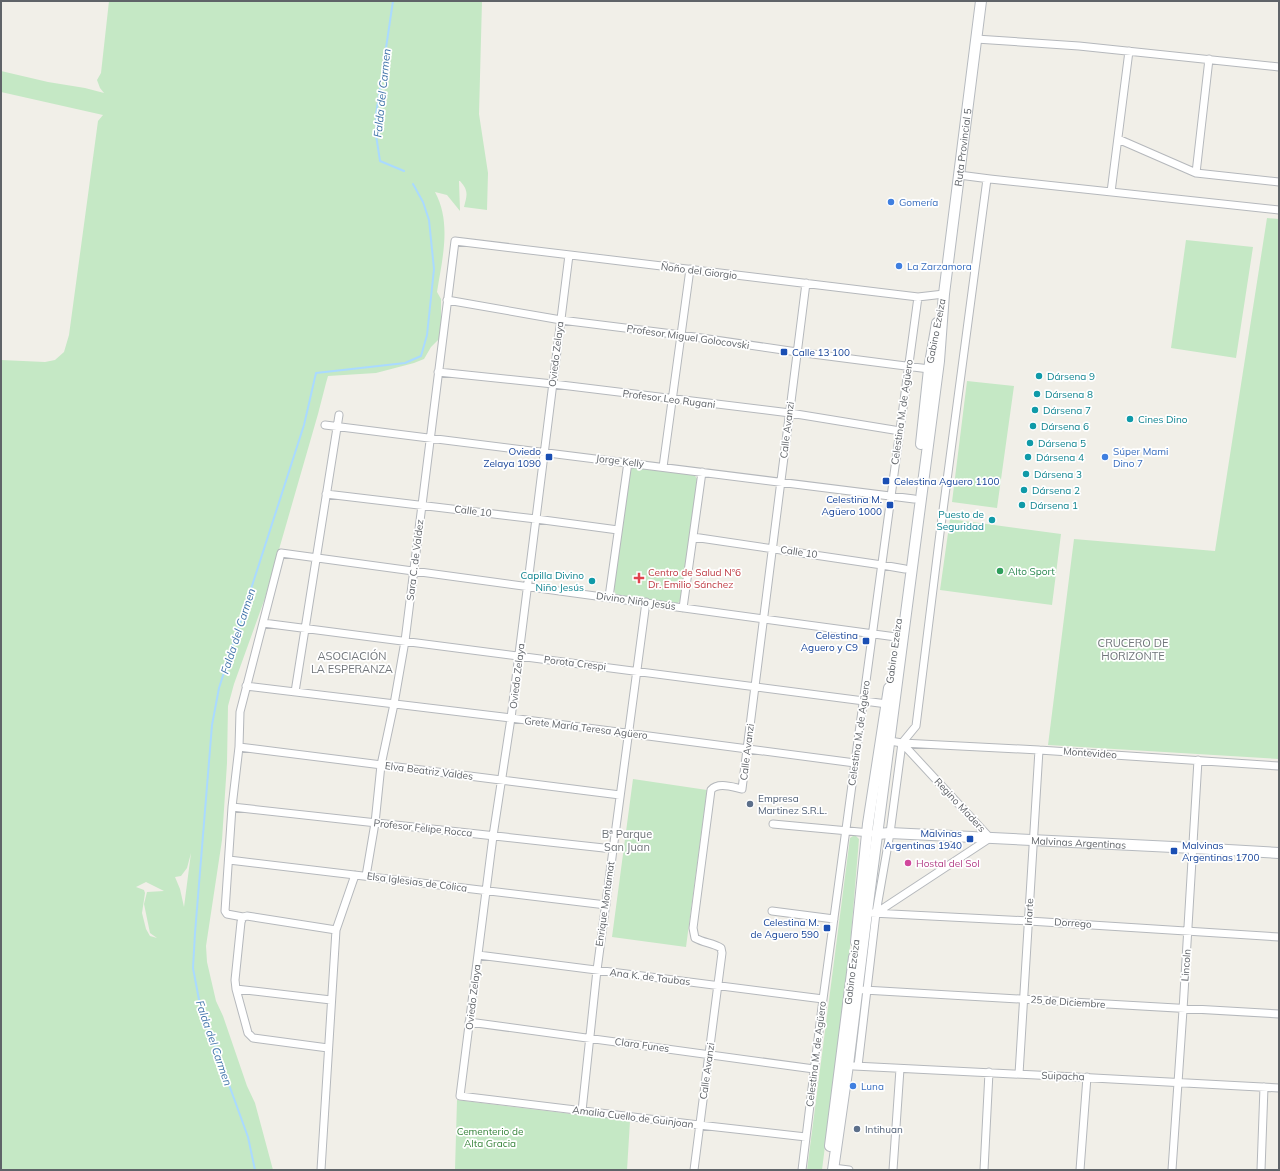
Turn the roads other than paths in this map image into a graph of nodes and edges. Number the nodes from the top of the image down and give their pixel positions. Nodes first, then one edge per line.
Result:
1 (980, 1) edge
2 (976, 37) junction
3 (1129, 51) junction
4 (1209, 59) junction
5 (1279, 67) edge
6 (1118, 138) junction
7 (1196, 173) junction
8 (959, 175) junction
9 (987, 179) junction
10 (1279, 182) edge
11 (1111, 192) junction
12 (1279, 210) edge
13 (455, 241) joint
14 (569, 255) junction
15 (690, 270) junction
16 (806, 283) junction
17 (944, 294) junction
18 (918, 297) junction
19 (448, 300) junction
20 (561, 320) junction
21 (681, 335) junction
22 (797, 352) junction
23 (908, 366) junction
24 (929, 369) junction
25 (438, 372) junction
26 (553, 384) junction
27 (672, 399) junction
28 (790, 413) junction
29 (339, 415) dead end
30 (325, 425) dead end
31 (337, 426) junction
32 (900, 431) junction
33 (430, 438) junction
34 (544, 452) junction
35 (628, 462) junction
36 (663, 467) junction
37 (702, 472) junction
38 (781, 482) junction
39 (326, 494) junction
40 (891, 496) junction
41 (914, 499) junction
42 (422, 505) junction
43 (536, 519) junction
44 (618, 530) junction
45 (693, 537) junction
46 (772, 549) junction
47 (316, 558) junction
48 (882, 565) junction
49 (905, 569) junction
50 (414, 571) junction
51 (528, 586) junction
52 (609, 598) junction
53 (646, 602) junction
54 (683, 608) junction
55 (764, 619) junction
56 (262, 623) junction
57 (306, 628) junction
58 (872, 634) junction
59 (896, 637) junction
60 (405, 641) junction
61 (519, 656) junction
62 (636, 671) junction
63 (246, 686) junction
64 (755, 686) junction
65 (295, 692) junction
66 (863, 700) junction
67 (394, 704) junction
68 (887, 704) junction
69 (511, 718) junction
70 (628, 733) junction
71 (890, 741) junction
72 (902, 743) junction
73 (239, 747) junction
74 (747, 749) junction
75 (1038, 750) junction
76 (1198, 760) junction
77 (855, 763) junction
78 (381, 765) junction
79 (1279, 766) edge
80 (502, 780) junction
81 (620, 795) junction
82 (232, 807) junction
83 (375, 823) junction
84 (773, 824) dead end
85 (846, 831) junction
86 (867, 832) junction
87 (890, 833) junction
88 (878, 834) junction
89 (493, 836) junction
90 (990, 838) junction
91 (1033, 840) junction
92 (1193, 848) junction
93 (613, 849) junction
94 (1279, 853) edge
95 (229, 860) junction
96 (355, 875) junction
97 (366, 876) junction
98 (486, 890) junction
99 (606, 904) junction
100 (772, 911) dead end
101 (871, 913) junction
102 (243, 917) junction
103 (834, 919) junction
104 (1028, 921) junction
105 (336, 930) junction
106 (1188, 931) junction
107 (1279, 937) edge
108 (478, 955) junction
109 (597, 970) junction
110 (718, 986) junction
111 (236, 989) junction
112 (862, 990) junction
113 (823, 999) junction
114 (1024, 999) junction
115 (331, 1000) junction
116 (1183, 1010) junction
117 (1279, 1014) edge
118 (469, 1022) junction
119 (590, 1038) junction
120 (328, 1048) junction
121 (709, 1054) junction
122 (853, 1066) junction
123 (814, 1069) junction
124 (900, 1069) junction
125 (989, 1072) junction
126 (1020, 1074) junction
127 (1087, 1077) junction
128 (1178, 1082) junction
129 (1264, 1087) junction
130 (1279, 1088) edge
131 (460, 1096) joint
132 (582, 1111) junction
133 (699, 1125) junction
134 (806, 1137) junction
135 (831, 1169) edge
136 (321, 1170) edge
137 (694, 1170) edge
138 (802, 1170) edge
139 (849, 1170) edge
140 (893, 1170) edge
141 (984, 1170) edge
142 (1080, 1170) edge
143 (1172, 1170) edge
144 (1262, 1170) edge

1 - 2 main road, Ruta Provincial 5
2 - 3 street
2 - 8 main road, Ruta Provincial 5
3 - 4 street
3 - 6 street
4 - 5 street
4 - 7 street
6 - 7 street
6 - 11 street
7 - 10 street
8 - 9 street
8 - 17 main road, Ruta Provincial 5
9 - 11 street
9 - 72 street
11 - 12 street
13 - 14 street, Ñoño del Giorgio
13 - 19 street, Sara C. de Valdez
14 - 15 street, Ñoño del Giorgio
14 - 20 street, Oviedo Zelaya
15 - 16 street, Ñoño del Giorgio
15 - 21 street
16 - 18 street, Ñoño del Giorgio
16 - 22 street, Calle Avanzi
17 - 18 street, Ñoño del Giorgio
17 - 24 main road, Gabino Ezeiza
17 - 71 main road, Gabino Ezeiza
18 - 23 street, Celestina M. de Agüero
19 - 20 street, Profesor Miguel Golocovski
19 - 25 street, Sara C. de Valdez
20 - 21 street, Profesor Miguel Golocovski
20 - 26 street, Oviedo Zelaya
21 - 22 street, Profesor Miguel Golocovski
21 - 27 street
22 - 23 street, Profesor Miguel Golocovski
22 - 28 street, Calle Avanzi
23 - 24 street, Profesor Miguel Golocovski
23 - 32 street, Celestina M. de Agüero
24 - 41 main road, Gabino Ezeiza
25 - 26 street, Profesor Leo Rugani
25 - 33 street, Sara C. de Valdez
26 - 27 street, Profesor Leo Rugani
26 - 34 street, Oviedo Zelaya
27 - 28 street, Profesor Leo Rugani
27 - 36 street
28 - 32 street, Profesor Leo Rugani
28 - 38 street, Calle Avanzi
29 - 31 street
30 - 31 street, Jorge Kelly
31 - 33 street, Jorge Kelly
31 - 39 street
32 - 40 street, Celestina M. de Agüero
33 - 34 street, Jorge Kelly
33 - 42 street, Sara C. de Valdez
34 - 35 street, Jorge Kelly
34 - 43 street, Oviedo Zelaya
35 - 36 street, Jorge Kelly
35 - 44 street
36 - 37 street, Jorge Kelly
37 - 38 street, Jorge Kelly
37 - 45 street
38 - 40 street, Jorge Kelly
38 - 46 street, Calle Avanzi
39 - 42 street, Calle 10
39 - 47 street
40 - 41 street, Jorge Kelly
40 - 48 street, Celestina M. de Agüero
41 - 49 main road, Gabino Ezeiza
42 - 43 street, Calle 10
42 - 50 street, Sara C. de Valdez
43 - 44 street, Calle 10
43 - 51 street, Oviedo Zelaya
44 - 52 street
45 - 46 street, Calle 10
45 - 54 street
46 - 48 street, Calle 10
46 - 55 street, Calle Avanzi
47 - 50 street, Divino Niño Jesús
47 - 56 street, Divino Niño Jesús
47 - 57 street
48 - 49 street, Calle 10
48 - 58 street, Celestina M. de Agüero
49 - 59 main road, Gabino Ezeiza
50 - 51 street, Divino Niño Jesús
50 - 60 street, Sara C. de Valdez
51 - 52 street, Divino Niño Jesús
51 - 61 street, Oviedo Zelaya
52 - 53 street, Divino Niño Jesús
53 - 54 street, Divino Niño Jesús
53 - 62 street, Enrique Montamat
54 - 55 street, Divino Niño Jesús
55 - 58 street, Divino Niño Jesús
55 - 64 street, Calle Avanzi
56 - 57 street, Porota Crespi
56 - 63 street
57 - 60 street, Porota Crespi
57 - 65 street
58 - 59 street, Divino Niño Jesús
58 - 66 street, Celestina M. de Agüero
59 - 68 main road, Gabino Ezeiza
60 - 61 street, Porota Crespi
60 - 67 street, Sara C. de Valdez
61 - 62 street, Porota Crespi
61 - 69 street, Oviedo Zelaya
62 - 64 street, Porota Crespi
62 - 70 street, Enrique Montamat
63 - 65 street, Grete María Teresa Agüero
63 - 73 street
64 - 66 street, Porota Crespi
64 - 74 street, Calle Avanzi
65 - 67 street, Grete María Teresa Agüero
66 - 68 street, Porota Crespi
66 - 77 street, Celestina M. de Agüero
67 - 69 street, Grete María Teresa Agüero
67 - 78 street, Sara C. de Valdez
68 - 86 main road, Gabino Ezeiza
69 - 70 street, Grete María Teresa Agüero
69 - 80 street, Oviedo Zelaya
70 - 74 street, Grete María Teresa Agüero
70 - 81 street, Enrique Montamat
71 - 72 street, Montevideo
71 - 88 main road, Gabino Ezeiza
72 - 75 street, Montevideo
72 - 87 street
72 - 90 street, Regino Maders
73 - 78 street, Elva Beatriz Valdes
73 - 82 street
74 - 77 street, Grete María Teresa Agüero
74 - 110 street, Calle Avanzi
75 - 76 street, Montevideo
75 - 91 street, Iriarte
76 - 79 street, Montevideo
76 - 92 street, Lincoln
77 - 85 street, Celestina M. de Agüero
78 - 80 street, Elva Beatriz Valdes
78 - 83 street, Sara C. de Valdez
80 - 81 street, Elva Beatriz Valdes
80 - 89 street, Oviedo Zelaya
81 - 93 street, Enrique Montamat
82 - 83 street, Profesor Felipe Rocca
82 - 95 street
83 - 89 street, Profesor Felipe Rocca
83 - 97 street, Sara C. de Valdez
84 - 85 street
85 - 86 street
85 - 103 street, Celestina M. de Agüero
86 - 88 street
86 - 135 main road, Gabino Ezeiza
87 - 88 main road, Malvinas Argentinas
87 - 90 main road, Malvinas Argentinas
87 - 101 street
88 - 101 main road, Gabino Ezeiza
89 - 93 street, Profesor Felipe Rocca
89 - 98 street, Oviedo Zelaya
90 - 91 main road, Malvinas Argentinas
90 - 101 street, Regino Maders
91 - 92 main road, Malvinas Argentinas
91 - 104 street, Iriarte
92 - 94 main road, Malvinas Argentinas
92 - 106 street, Lincoln
93 - 99 street, Enrique Montamat
95 - 96 street, Elsa Iglesias de Colica
95 - 102 street
96 - 97 street, Elsa Iglesias de Colica
96 - 105 street
97 - 98 street, Elsa Iglesias de Colica
98 - 99 street, Elsa Iglesias de Colica
98 - 108 street, Oviedo Zelaya
99 - 109 street, Enrique Montamat
100 - 103 street
101 - 104 street, Dorrego
101 - 112 main road, Gabino Ezeiza
102 - 105 street
102 - 111 street
103 - 113 street, Celestina M. de Agüero
104 - 106 street, Dorrego
104 - 114 street, Iriarte
105 - 115 street
106 - 107 street, Dorrego
106 - 116 street, Lincoln
108 - 109 street, Ana K. de Taubas
108 - 118 street, Oviedo Zelaya
109 - 110 street, Ana K. de Taubas
109 - 119 street, Enrique Montamat
110 - 113 street, Ana K. de Taubas
110 - 121 street, Calle Avanzi
111 - 115 street
111 - 120 street
112 - 114 street, 25 de Diciembre
112 - 122 main road, Gabino Ezeiza
113 - 123 street, Celestina M. de Agüero
114 - 116 street, 25 de Diciembre
114 - 126 street, Iriarte
115 - 120 street
116 - 117 street, 25 de Diciembre
116 - 128 street, Lincoln
118 - 119 street, Clara Funes
118 - 131 street, Oviedo Zelaya
119 - 121 street, Clara Funes
119 - 132 street, Enrique Montamat
120 - 136 street
121 - 123 street, Clara Funes
121 - 133 street, Calle Avanzi
122 - 124 street, Suipacha
122 - 135 main road, Gabino Ezeiza
123 - 134 street, Celestina M. de Agüero
124 - 125 street, Suipacha
124 - 140 street
125 - 126 street, Suipacha
125 - 141 street
126 - 127 street, Suipacha
127 - 128 street, Suipacha
127 - 142 street
128 - 129 street, Suipacha
128 - 143 street, Lincoln
129 - 130 street, Suipacha
129 - 144 street
131 - 132 street, Amalia Cuello de Guinjoan
132 - 133 street, Amalia Cuello de Guinjoan
133 - 134 street, Amalia Cuello de Guinjoan
133 - 137 street, Calle Avanzi
134 - 138 street, Celestina M. de Agüero
135 - 139 street

